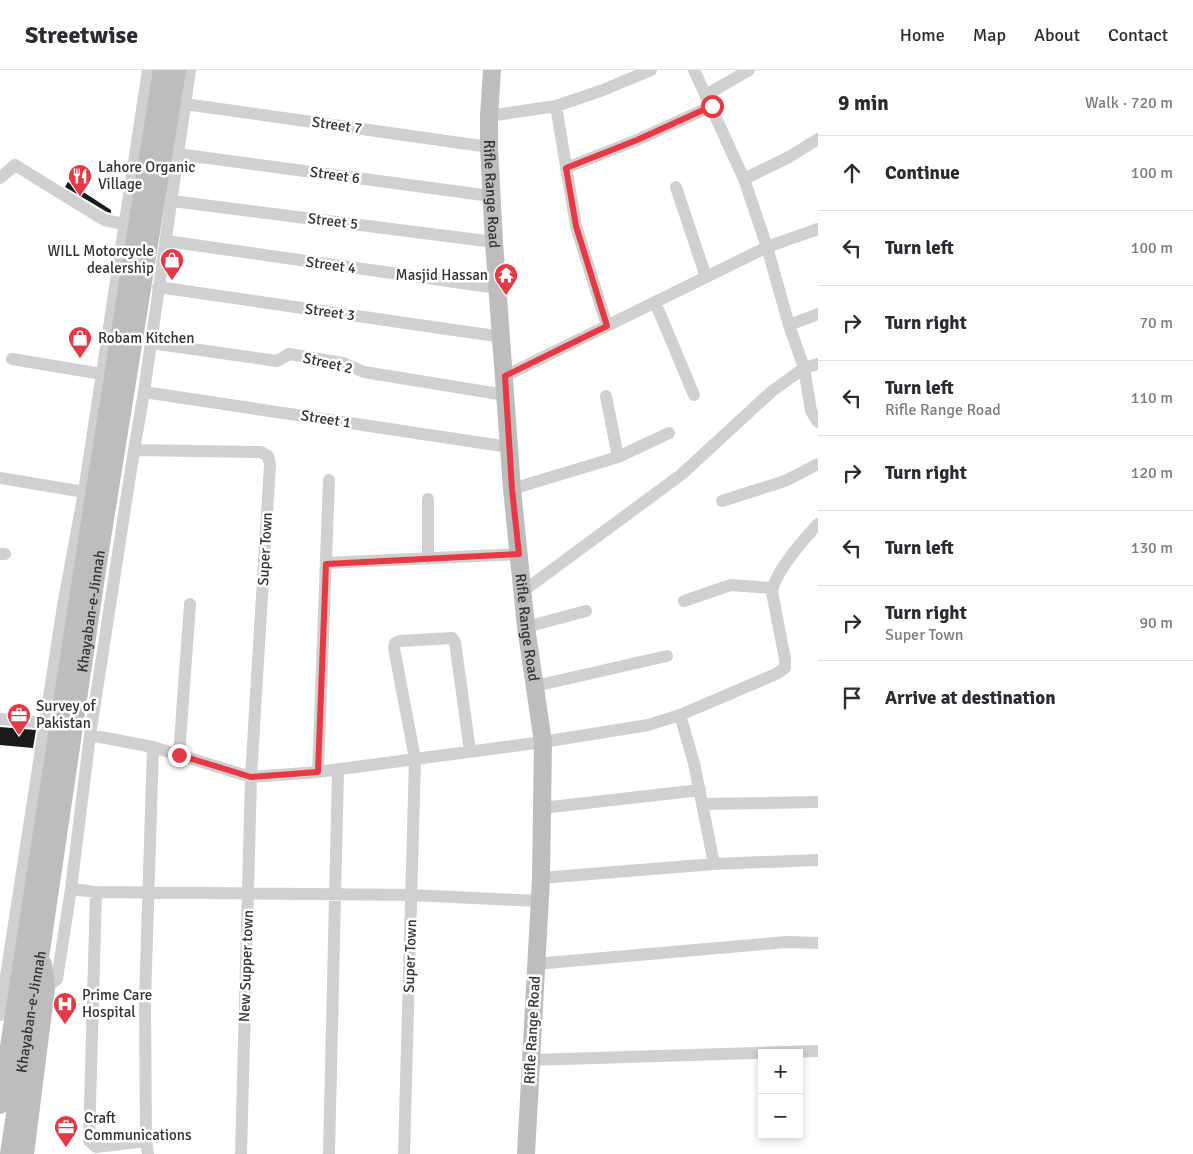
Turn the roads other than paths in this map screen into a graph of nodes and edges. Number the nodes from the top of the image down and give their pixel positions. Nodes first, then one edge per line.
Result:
1 (148, 70) edge
2 (162, 70) edge
3 (177, 70) edge
4 (190, 70) edge
5 (492, 70) edge
6 (651, 70) edge
7 (694, 70) edge
8 (749, 70) edge
9 (709, 100) junction
10 (185, 104) junction
11 (556, 106) junction
12 (489, 116) junction
13 (818, 139) edge
14 (489, 147) junction
15 (178, 154) junction
16 (566, 168) junction
17 (0, 178) edge
18 (744, 179) junction
19 (676, 187) dead end
20 (491, 196) junction
21 (172, 201) junction
22 (124, 224) junction
23 (818, 229) edge
24 (166, 241) junction
25 (494, 242) junction
26 (767, 247) junction
27 (706, 277) junction
28 (158, 287) junction
29 (497, 288) junction
30 (655, 302) junction
31 (818, 314) edge
32 (789, 325) junction
33 (607, 326) junction
34 (502, 337) junction
35 (151, 343) junction
36 (12, 359) dead end
37 (818, 364) edge
38 (804, 368) junction
39 (102, 374) junction
40 (505, 376) junction
41 (144, 392) junction
42 (505, 394) junction
43 (694, 395) dead end
44 (606, 396) dead end
45 (818, 422) edge
46 (669, 433) dead end
47 (509, 447) junction
48 (134, 450) junction
49 (618, 457) junction
50 (818, 464) edge
51 (0, 478) edge
52 (329, 480) dead end
53 (512, 489) junction
54 (84, 492) junction
55 (428, 499) dead end
56 (722, 501) dead end
57 (818, 524) edge
58 (519, 554) junction
59 (428, 559) junction
60 (326, 564) junction
61 (772, 588) junction
62 (522, 592) junction
63 (684, 601) dead end
64 (190, 604) dead end
65 (586, 610) dead end
66 (526, 627) junction
67 (667, 656) dead end
68 (535, 686) junction
69 (680, 715) junction
70 (0, 719) edge
71 (45, 723) junction
72 (90, 735) junction
73 (543, 742) junction
74 (153, 748) junction
75 (470, 751) junction
76 (179, 755) junction
77 (415, 759) junction
78 (338, 770) junction
79 (318, 772) junction
80 (251, 777) junction
81 (700, 790) junction
82 (818, 802) edge
83 (702, 804) junction
84 (542, 808) junction
85 (818, 860) edge
86 (714, 864) junction
87 (541, 878) junction
88 (71, 889) junction
89 (96, 892) junction
90 (148, 893) junction
91 (248, 894) junction
92 (335, 894) junction
93 (411, 895) junction
94 (538, 901) junction
95 (818, 943) edge
96 (535, 964) junction
97 (40, 991) junction
98 (0, 1015) edge
99 (818, 1051) edge
100 (530, 1060) junction
101 (0, 1105) edge
102 (146, 1140) junction
103 (9, 1154) edge
104 (25, 1154) edge
105 (148, 1154) edge
106 (241, 1154) edge
107 (329, 1154) edge
108 (404, 1154) edge
109 (526, 1154) edge

1 - 22 street
2 - 101 main road, Khayaban-e-Jinnah
3 - 97 main road, Khayaban-e-Jinnah
4 - 10 street
5 - 12 main road, Rifle Range Road
6 - 11 street
7 - 9 street
8 - 9 street
9 - 16 street
9 - 18 street
10 - 14 street, Street 7
10 - 15 street
11 - 12 street
11 - 16 street
12 - 14 main road, Rifle Range Road
13 - 18 street
14 - 20 main road, Rifle Range Road
15 - 20 street, Street 6
15 - 21 street
16 - 33 street
17 - 22 street
18 - 26 street
19 - 27 street
20 - 25 main road, Rifle Range Road
21 - 24 street
21 - 25 street, Street 5
22 - 39 street
23 - 26 street
24 - 28 street
24 - 29 street, Street 4
25 - 29 main road, Rifle Range Road
26 - 27 street
26 - 32 street
27 - 30 street
28 - 34 street, Street 3
28 - 35 street
29 - 34 main road, Rifle Range Road
30 - 33 street
30 - 43 street
31 - 32 street
32 - 38 street
33 - 40 street
34 - 40 main road, Rifle Range Road
35 - 41 street
35 - 42 street, Street 2
36 - 39 street
37 - 38 street
38 - 45 street
38 - 62 street
39 - 54 street
40 - 42 main road, Rifle Range Road
41 - 47 street, Street 1
41 - 48 street
42 - 47 main road, Rifle Range Road
44 - 49 street
46 - 49 street
47 - 53 main road, Rifle Range Road
48 - 72 street
48 - 80 street, Super Town
49 - 53 street
50 - 56 street
51 - 54 street
52 - 60 street
53 - 58 main road, Rifle Range Road
54 - 71 street
55 - 59 street
57 - 61 street
58 - 59 street
58 - 62 main road, Rifle Range Road
59 - 60 street
60 - 79 street
61 - 63 street
61 - 69 street
62 - 66 main road, Rifle Range Road
64 - 76 street
65 - 66 street
66 - 68 main road, Rifle Range Road
67 - 68 street
68 - 73 main road, Rifle Range Road
69 - 73 street
69 - 81 street
70 - 71 street
71 - 98 street
72 - 74 street
72 - 88 street
73 - 75 street
73 - 84 main road, Rifle Range Road
74 - 76 street
74 - 90 street
75 - 77 street
75 - 77 street, Super Town
76 - 80 street
77 - 78 street
77 - 93 street, Super Town
78 - 79 street
78 - 92 street
79 - 80 street
80 - 91 street, New Supper town
81 - 83 street
81 - 84 street
82 - 83 street
83 - 86 street
84 - 87 main road, Rifle Range Road
85 - 86 street
86 - 87 street
87 - 94 main road, Rifle Range Road
88 - 89 street
88 - 97 street
89 - 90 street
89 - 102 street
90 - 91 street
90 - 102 street
91 - 92 street
91 - 106 street, New Supper town
92 - 93 street
92 - 107 street
93 - 94 street
93 - 108 street, Super Town
94 - 96 main road, Rifle Range Road
95 - 96 street
96 - 100 main road, Rifle Range Road
97 - 103 main road, Khayaban-e-Jinnah
97 - 104 main road
99 - 100 street
100 - 109 main road, Rifle Range Road
102 - 105 street

